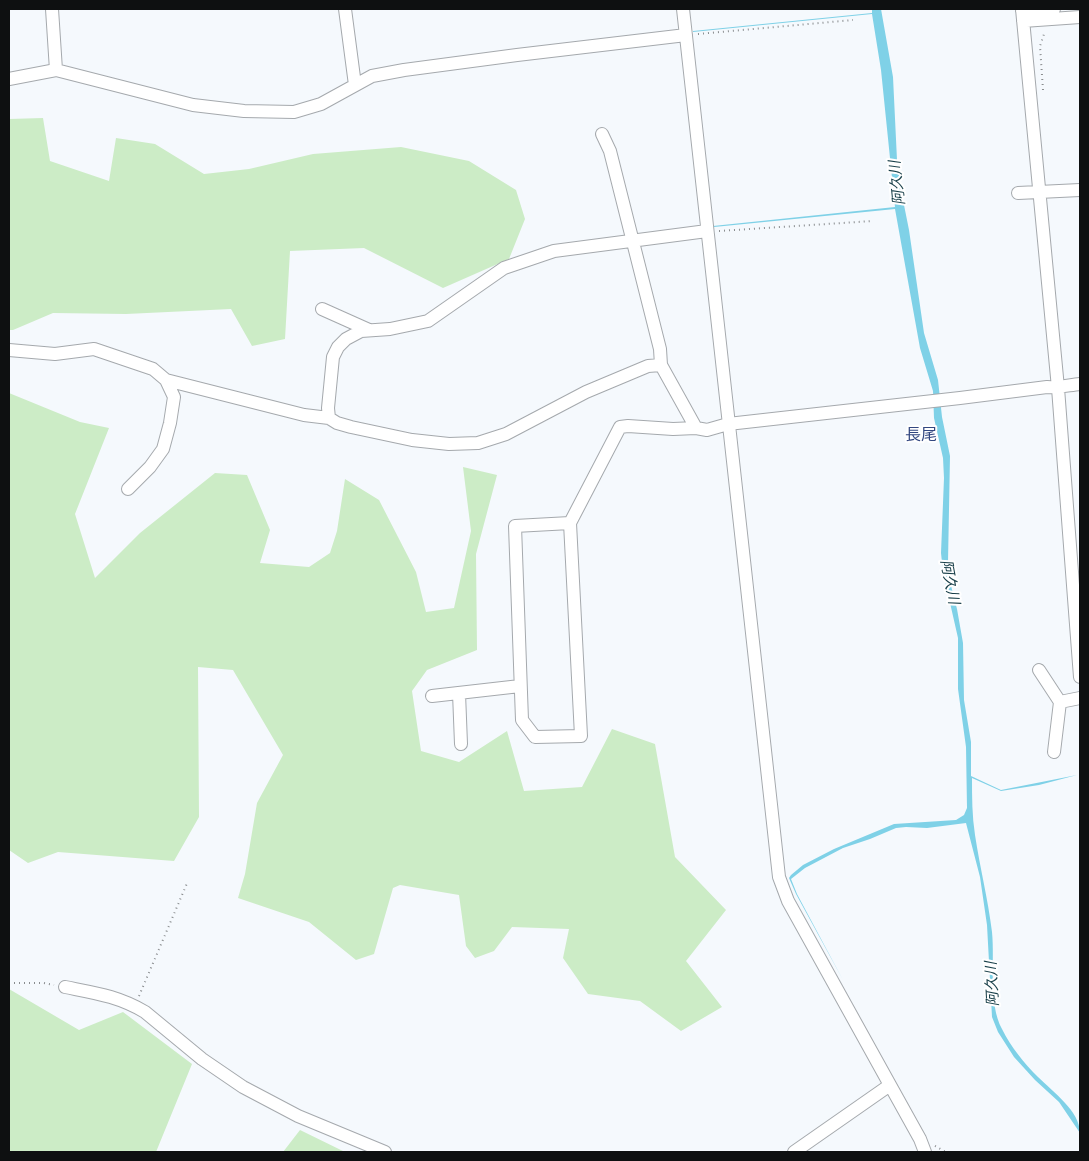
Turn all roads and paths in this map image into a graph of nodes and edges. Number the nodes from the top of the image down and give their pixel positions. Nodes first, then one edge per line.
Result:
1 (52, 9) edge
2 (345, 9) edge
3 (683, 9) edge
4 (1054, 9) edge
5 (1022, 14) edge
6 (1080, 16) edge
7 (853, 20) dead end
8 (686, 35) junction
9 (56, 70) junction
10 (9, 79) edge
11 (355, 86) junction
12 (602, 134) dead end
13 (1080, 190) edge
14 (1039, 192) junction
15 (1018, 193) dead end
16 (872, 221) dead end
17 (707, 231) junction
18 (632, 241) junction
19 (322, 309) dead end
20 (369, 330) junction
21 (9, 350) edge
22 (660, 365) junction
23 (166, 380) junction
24 (1080, 384) edge
25 (1058, 388) junction
26 (329, 418) junction
27 (728, 424) junction
28 (696, 428) junction
29 (128, 489) dead end
30 (570, 523) junction
31 (1039, 670) dead end
32 (1080, 677) edge
33 (520, 686) junction
34 (459, 693) junction
35 (432, 696) dead end
36 (1080, 698) edge
37 (1060, 702) junction
38 (461, 744) dead end
39 (1054, 752) dead end
40 (188, 881) dead end
41 (9, 982) edge
42 (65, 987) joint
43 (135, 1006) junction
44 (890, 1085) junction
45 (385, 1152) edge
46 (794, 1152) edge
47 (925, 1152) edge

1 - 9 street
2 - 11 street
3 - 8 street
4 - 5 street
5 - 6 street
5 - 14 street
7 - 8 path
8 - 11 street
8 - 17 street
9 - 10 street
9 - 11 street
12 - 18 street
13 - 14 street
14 - 15 street
14 - 25 street
16 - 17 path
17 - 18 street
17 - 27 street
18 - 20 street
18 - 22 street
19 - 20 street
20 - 26 street
21 - 23 street
22 - 26 street
22 - 28 street
23 - 26 street
23 - 29 street
24 - 25 street
25 - 27 street
25 - 32 street
27 - 28 street
27 - 44 street
28 - 30 street
30 - 33 street
30 - 33 street
31 - 37 street
33 - 34 street
34 - 35 street
34 - 38 street
36 - 37 street
37 - 39 street
40 - 43 path
41 - 42 path
42 - 43 street
43 - 45 street
44 - 46 street
44 - 47 street

